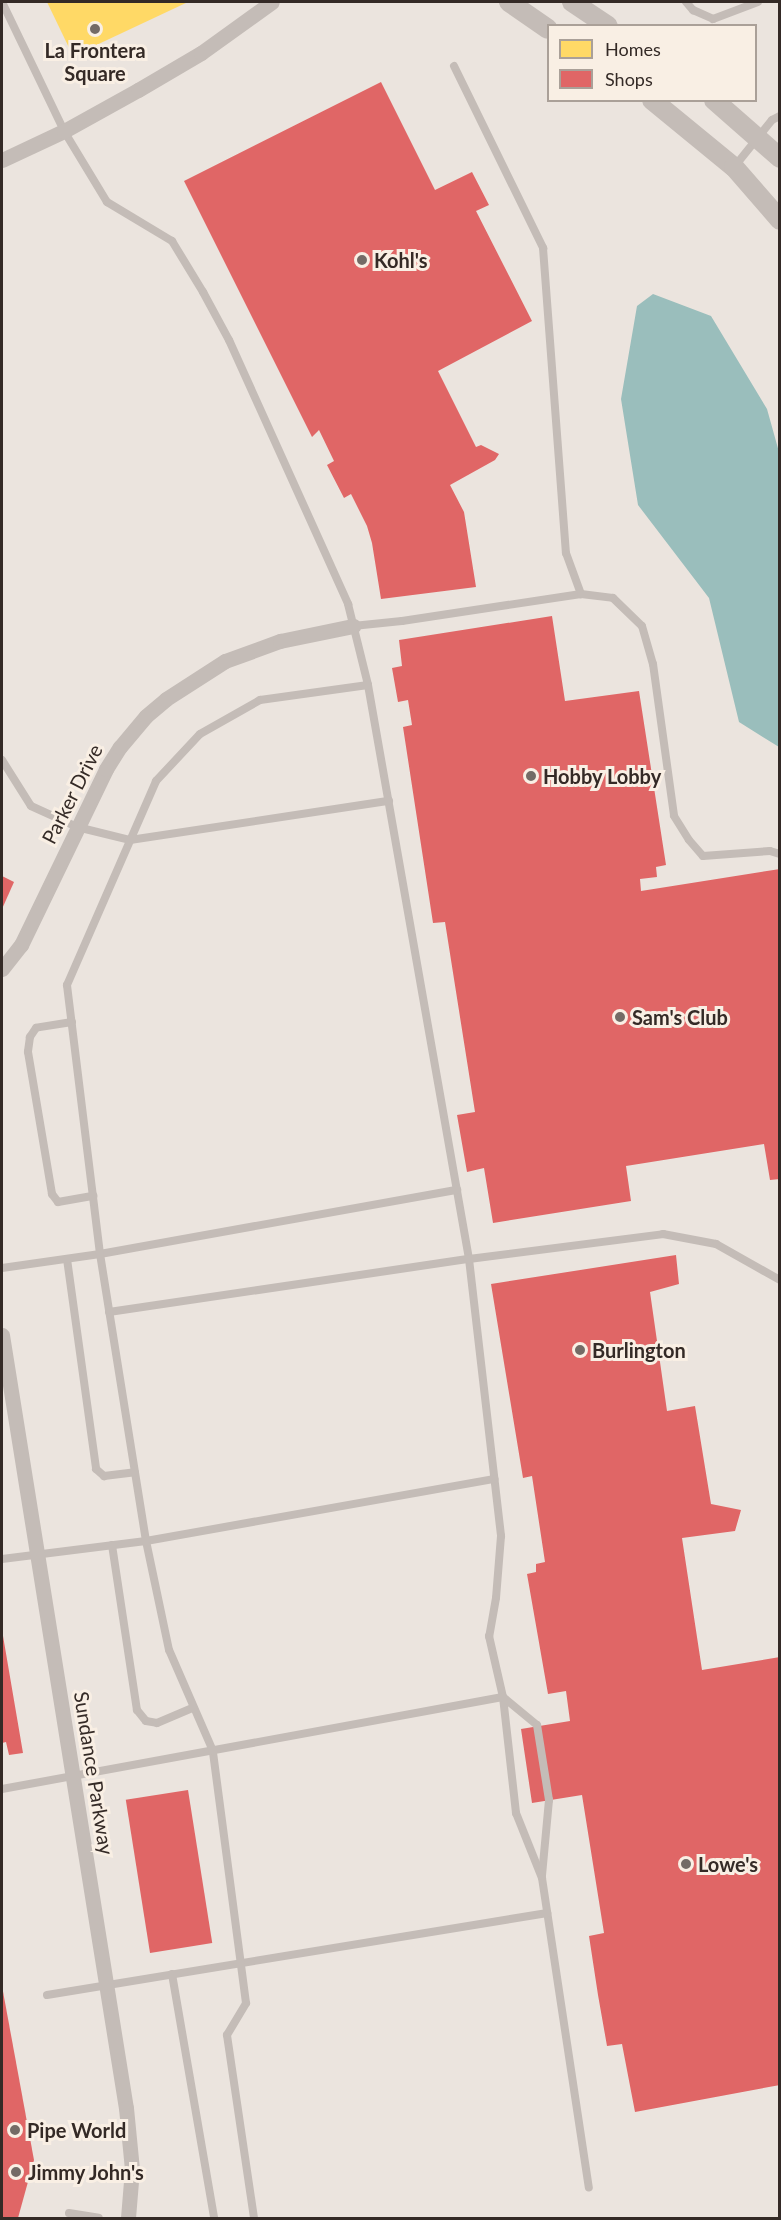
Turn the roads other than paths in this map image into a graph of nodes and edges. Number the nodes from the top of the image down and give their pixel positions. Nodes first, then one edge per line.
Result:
1 (2, 2) edge
2 (272, 2) edge
3 (508, 2) edge
4 (572, 2) edge
5 (686, 2) edge
6 (758, 2) edge
7 (605, 24) edge
8 (547, 28) edge
9 (454, 66) dead end
10 (654, 102) edge
11 (716, 102) edge
12 (780, 116) edge
13 (64, 130) junction
14 (758, 138) junction
15 (780, 158) edge
16 (2, 160) edge
17 (734, 167) junction
18 (780, 220) edge
19 (581, 594) junction
20 (353, 626) junction
21 (368, 685) junction
22 (2, 760) edge
23 (389, 801) junction
24 (77, 828) junction
25 (130, 840) junction
26 (780, 854) edge
27 (2, 969) edge
28 (72, 1022) junction
29 (457, 1190) junction
30 (93, 1196) junction
31 (100, 1254) junction
32 (67, 1259) junction
33 (470, 1259) junction
34 (2, 1268) edge
35 (780, 1280) edge
36 (109, 1312) junction
37 (2, 1335) edge
38 (135, 1472) junction
39 (495, 1479) junction
40 (146, 1541) junction
41 (112, 1545) junction
42 (36, 1554) junction
43 (2, 1559) edge
44 (503, 1697) junction
45 (193, 1708) junction
46 (213, 1751) junction
47 (73, 1777) junction
48 (2, 1789) edge
49 (542, 1878) junction
50 (547, 1913) junction
51 (240, 1963) junction
52 (172, 1974) junction
53 (107, 1985) junction
54 (47, 1995) dead end
55 (589, 2187) dead end
56 (69, 2213) dead end
57 (99, 2218) edge
58 (128, 2218) edge
59 (214, 2218) edge
60 (254, 2218) edge

1 - 13 lane
2 - 13 street
3 - 8 street
4 - 7 street
5 - 6 lane
9 - 19 lane
10 - 17 street
11 - 14 street
12 - 14 lane
13 - 16 street
13 - 20 lane
14 - 15 street
14 - 17 lane
17 - 18 street
19 - 20 lane
19 - 26 lane
20 - 21 lane
20 - 24 street, Parker Drive
21 - 23 lane
21 - 25 lane
22 - 24 lane
23 - 25 lane
23 - 29 lane
24 - 25 lane
24 - 27 street, Parker Drive
25 - 28 lane
28 - 30 lane
28 - 30 lane
29 - 31 lane
29 - 33 lane
30 - 31 lane
31 - 32 lane
31 - 36 lane
32 - 34 lane
32 - 38 lane
33 - 35 lane
33 - 36 lane
33 - 39 lane
36 - 38 lane
37 - 42 street, Sundance Parkway
38 - 40 lane
39 - 40 lane
39 - 44 lane
40 - 41 lane
40 - 45 lane
41 - 42 lane
41 - 45 lane
42 - 43 lane
42 - 47 street, Sundance Parkway
44 - 46 lane
44 - 49 lane
44 - 49 lane
45 - 46 lane
46 - 47 lane
46 - 51 lane
47 - 48 lane
47 - 53 street, Sundance Parkway
49 - 50 lane
50 - 51 lane
50 - 55 lane
51 - 52 lane
51 - 60 lane
52 - 53 lane
52 - 59 lane
53 - 54 lane
53 - 58 street, Sundance Parkway
56 - 57 lane

